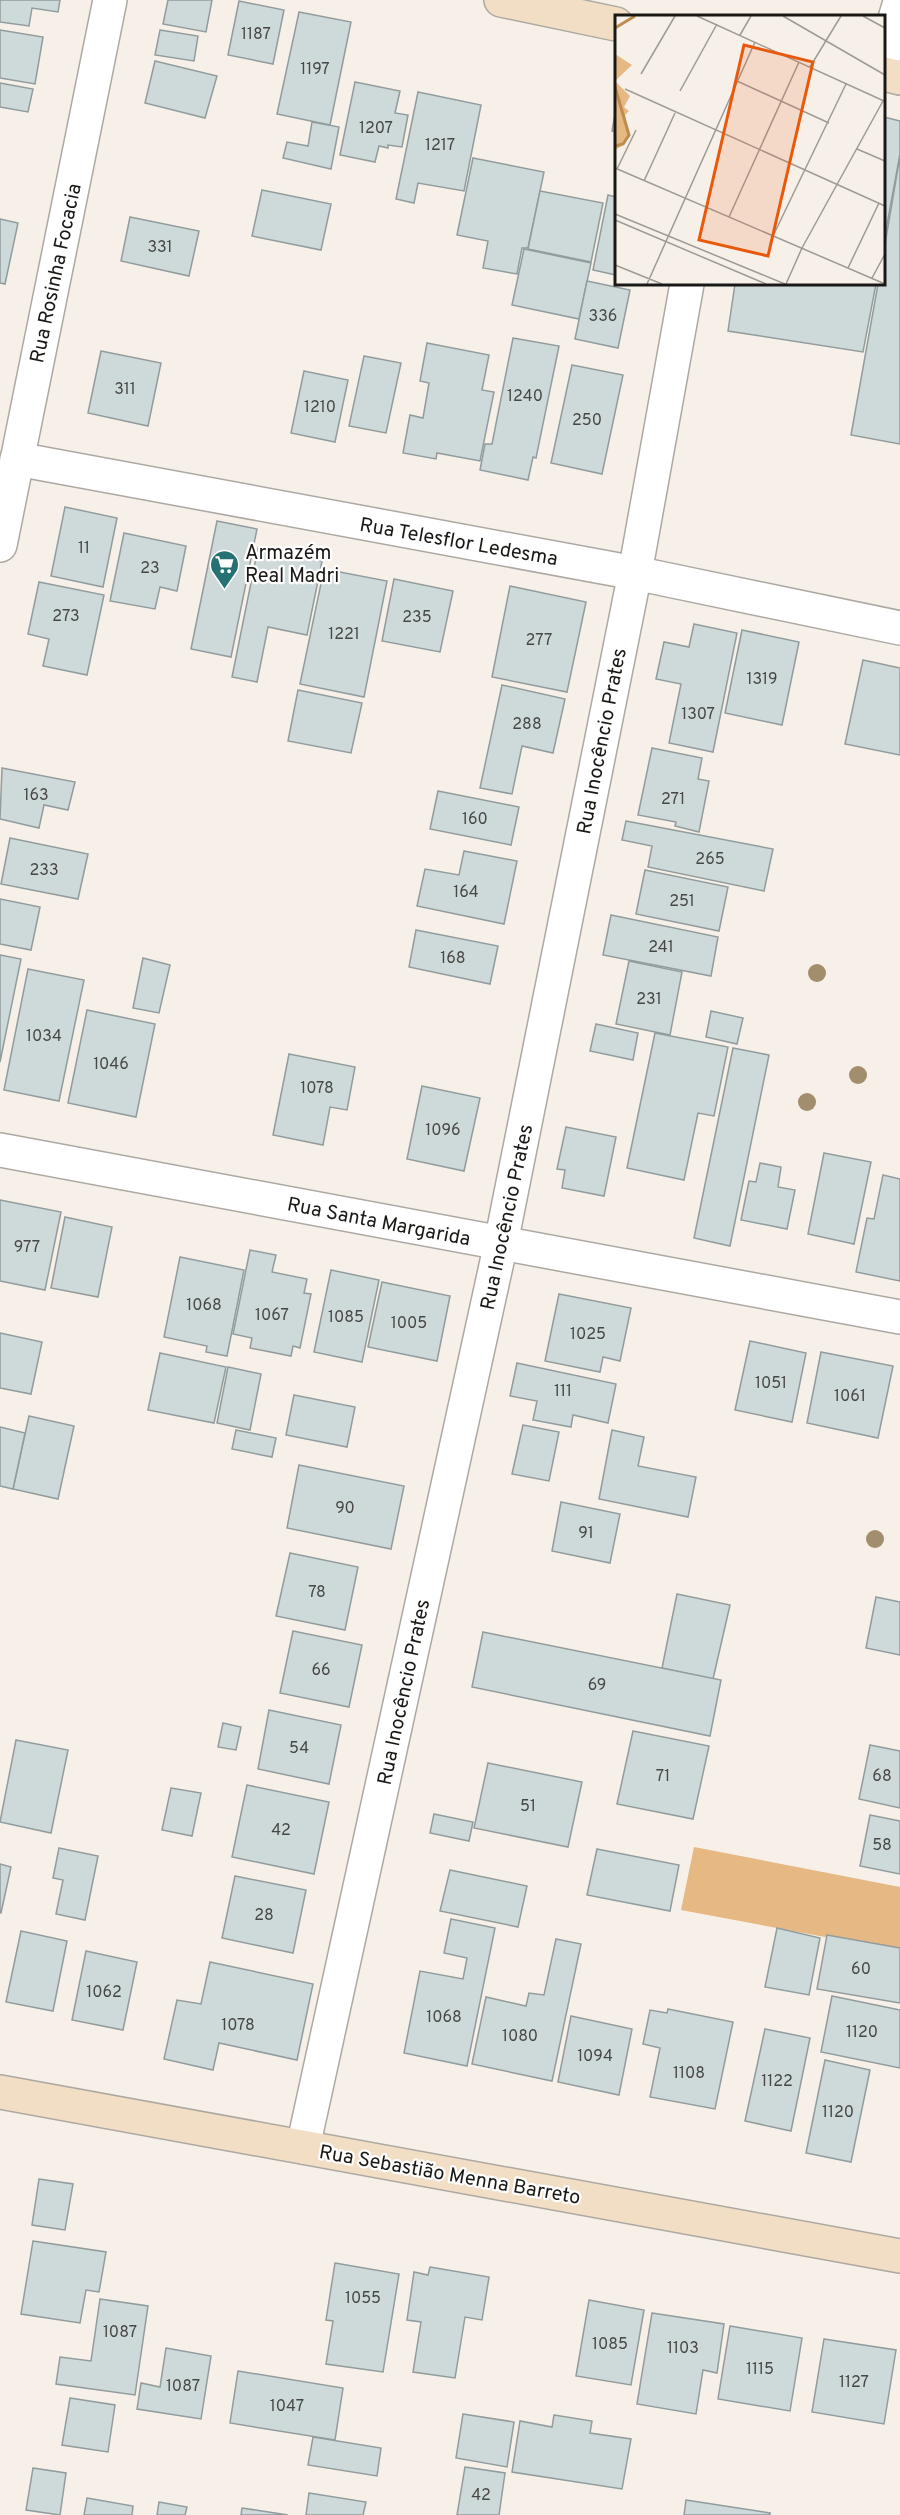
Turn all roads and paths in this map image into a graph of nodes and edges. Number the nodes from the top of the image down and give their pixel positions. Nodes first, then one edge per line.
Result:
1 (110, 0) edge
2 (501, 0) edge
3 (900, 2) edge
4 (615, 24) edge
5 (885, 52) edge
6 (885, 74) edge
7 (900, 78) edge
8 (687, 285) edge
9 (17, 459) junction
10 (0, 545) edge
11 (635, 573) junction
12 (900, 628) edge
13 (0, 1150) edge
14 (501, 1243) junction
15 (900, 1317) edge
16 (0, 2091) edge
17 (303, 2147) junction
18 (899, 2250) edge

1 - 9 street, Rua Rosinha Focacia
2 - 4 main road
3 - 5 street
6 - 7 main road
8 - 11 street, Rua Inocêncio Prates
9 - 10 street, Rua Rosinha Focacia
9 - 11 street, Rua Telesflor Ledesma
11 - 12 street, Rua Telesflor Ledesma
11 - 14 street, Rua Inocêncio Prates
13 - 14 street, Rua Santa Margarida
14 - 15 street, Rua Santa Margarida
14 - 17 street, Rua Inocêncio Prates
16 - 17 main road, Rua Sebastião Menna Barreto
17 - 18 main road, Rua Sebastião Menna Barreto

